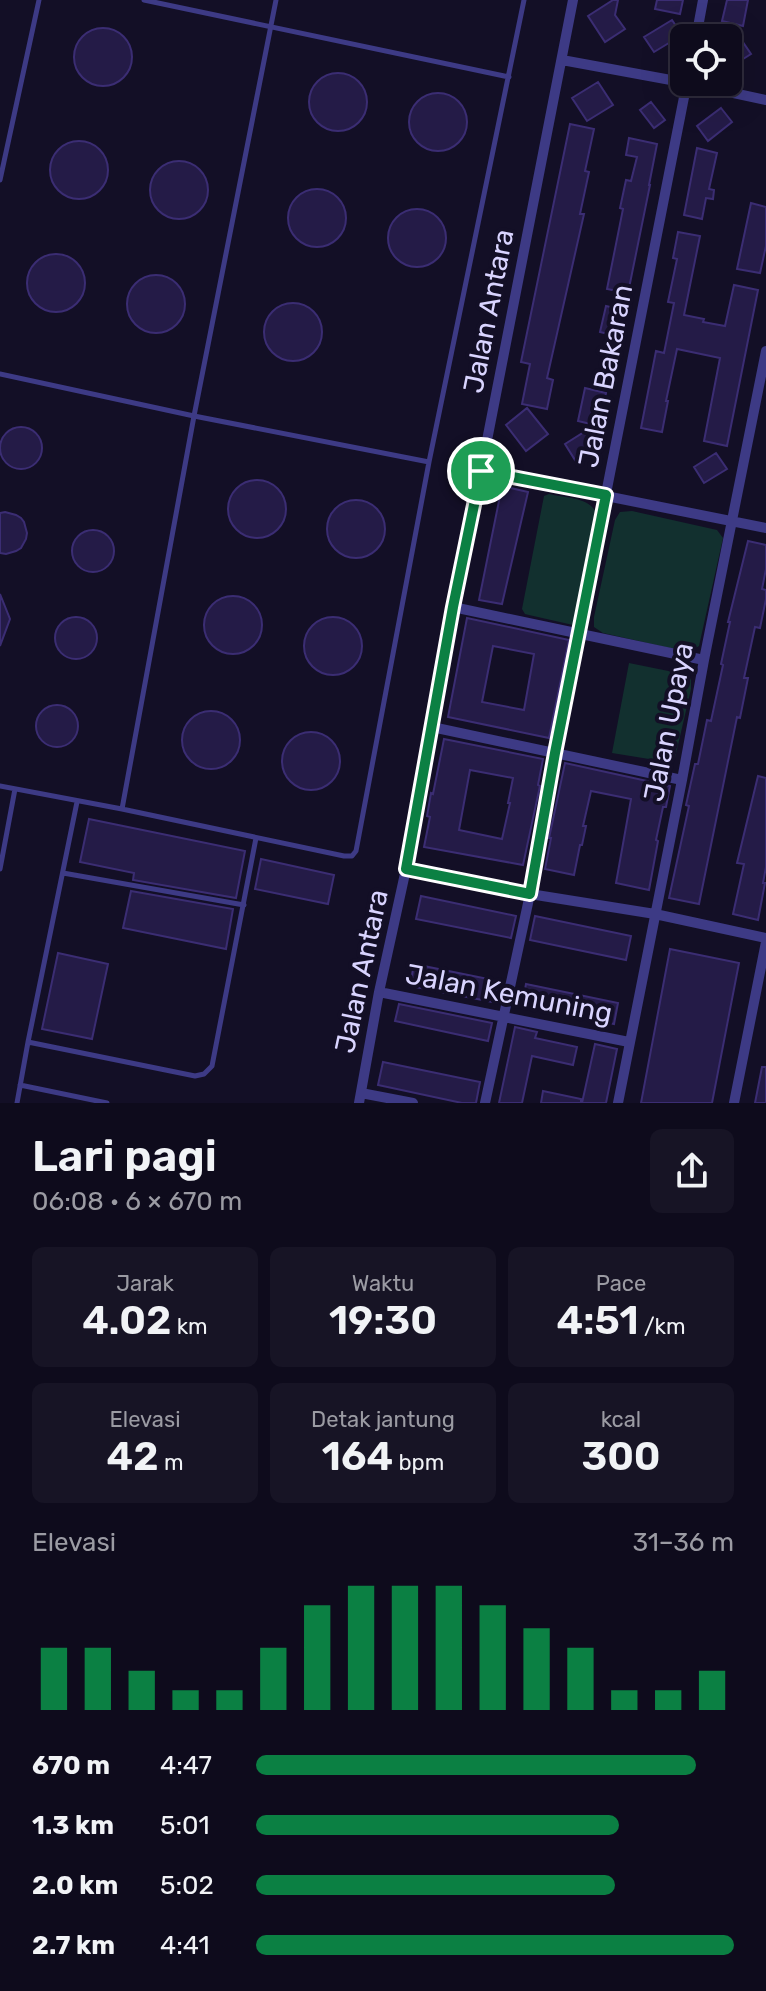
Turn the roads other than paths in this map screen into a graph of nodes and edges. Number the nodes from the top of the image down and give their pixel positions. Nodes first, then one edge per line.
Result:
1 (39, 0) edge
2 (144, 0) edge
3 (276, 0) edge
4 (524, 0) edge
5 (573, 0) edge
6 (703, 0) edge
7 (699, 24) edge
8 (271, 26) junction
9 (562, 60) junction
10 (509, 77) junction
11 (670, 79) edge
12 (742, 95) edge
13 (684, 96) edge
14 (766, 100) edge
15 (0, 180) edge
16 (766, 351) edge
17 (0, 374) edge
18 (194, 416) junction
19 (429, 462) junction
20 (481, 471) junction
21 (606, 495) junction
22 (732, 521) junction
23 (766, 528) edge
24 (453, 607) junction
25 (579, 634) junction
26 (704, 660) junction
27 (432, 727) junction
28 (555, 753) junction
29 (682, 780) junction
30 (0, 786) edge
31 (15, 789) junction
32 (77, 802) junction
33 (122, 809) junction
34 (256, 838) junction
35 (0, 869) edge
36 (406, 869) junction
37 (63, 873) junction
38 (530, 894) junction
39 (244, 905) junction
40 (655, 914) junction
41 (766, 940) edge
42 (379, 992) junction
43 (503, 1016) junction
44 (28, 1042) junction
45 (629, 1042) junction
46 (20, 1085) junction
47 (360, 1098) edge
48 (17, 1103) edge
49 (107, 1103) edge
50 (413, 1103) edge
51 (485, 1103) edge
52 (618, 1103) edge
53 (734, 1103) edge

1 - 15 lane
2 - 8 lane
3 - 8 lane
4 - 10 lane
5 - 9 street, Jalan Antara
6 - 7 street
8 - 10 lane
8 - 18 lane
9 - 11 street
9 - 20 street, Jalan Antara
10 - 19 lane
12 - 14 street
13 - 21 street, Jalan Bakaran
16 - 22 street, Jalan Upaya
17 - 18 lane
18 - 19 lane
18 - 33 lane
19 - 34 lane
20 - 21 street
20 - 24 street, Jalan Antara
21 - 22 street
21 - 25 street, Jalan Bakaran
22 - 23 street
22 - 26 street, Jalan Upaya
24 - 25 street
24 - 27 street, Jalan Antara
25 - 26 street
25 - 28 street, Jalan Bakaran
26 - 29 street, Jalan Upaya
27 - 28 street
27 - 36 street, Jalan Antara
28 - 29 street
28 - 38 street, Jalan Bakaran
29 - 40 street, Jalan Upaya
30 - 31 lane
31 - 32 lane
31 - 35 lane
32 - 33 lane
32 - 37 lane
33 - 34 lane
34 - 39 lane
36 - 38 street
36 - 42 street, Jalan Antara
37 - 39 lane
37 - 44 lane
38 - 40 street
38 - 43 street, Jalan Bakaran
39 - 44 lane
40 - 41 street
40 - 45 street, Jalan Upaya
41 - 53 street
42 - 43 street, Jalan Kemuning
42 - 47 street, Jalan Antara
43 - 45 street, Jalan Kemuning
43 - 51 street, Jalan Bakaran
44 - 46 lane
45 - 52 street, Jalan Upaya
46 - 48 lane
46 - 49 lane
47 - 50 street

